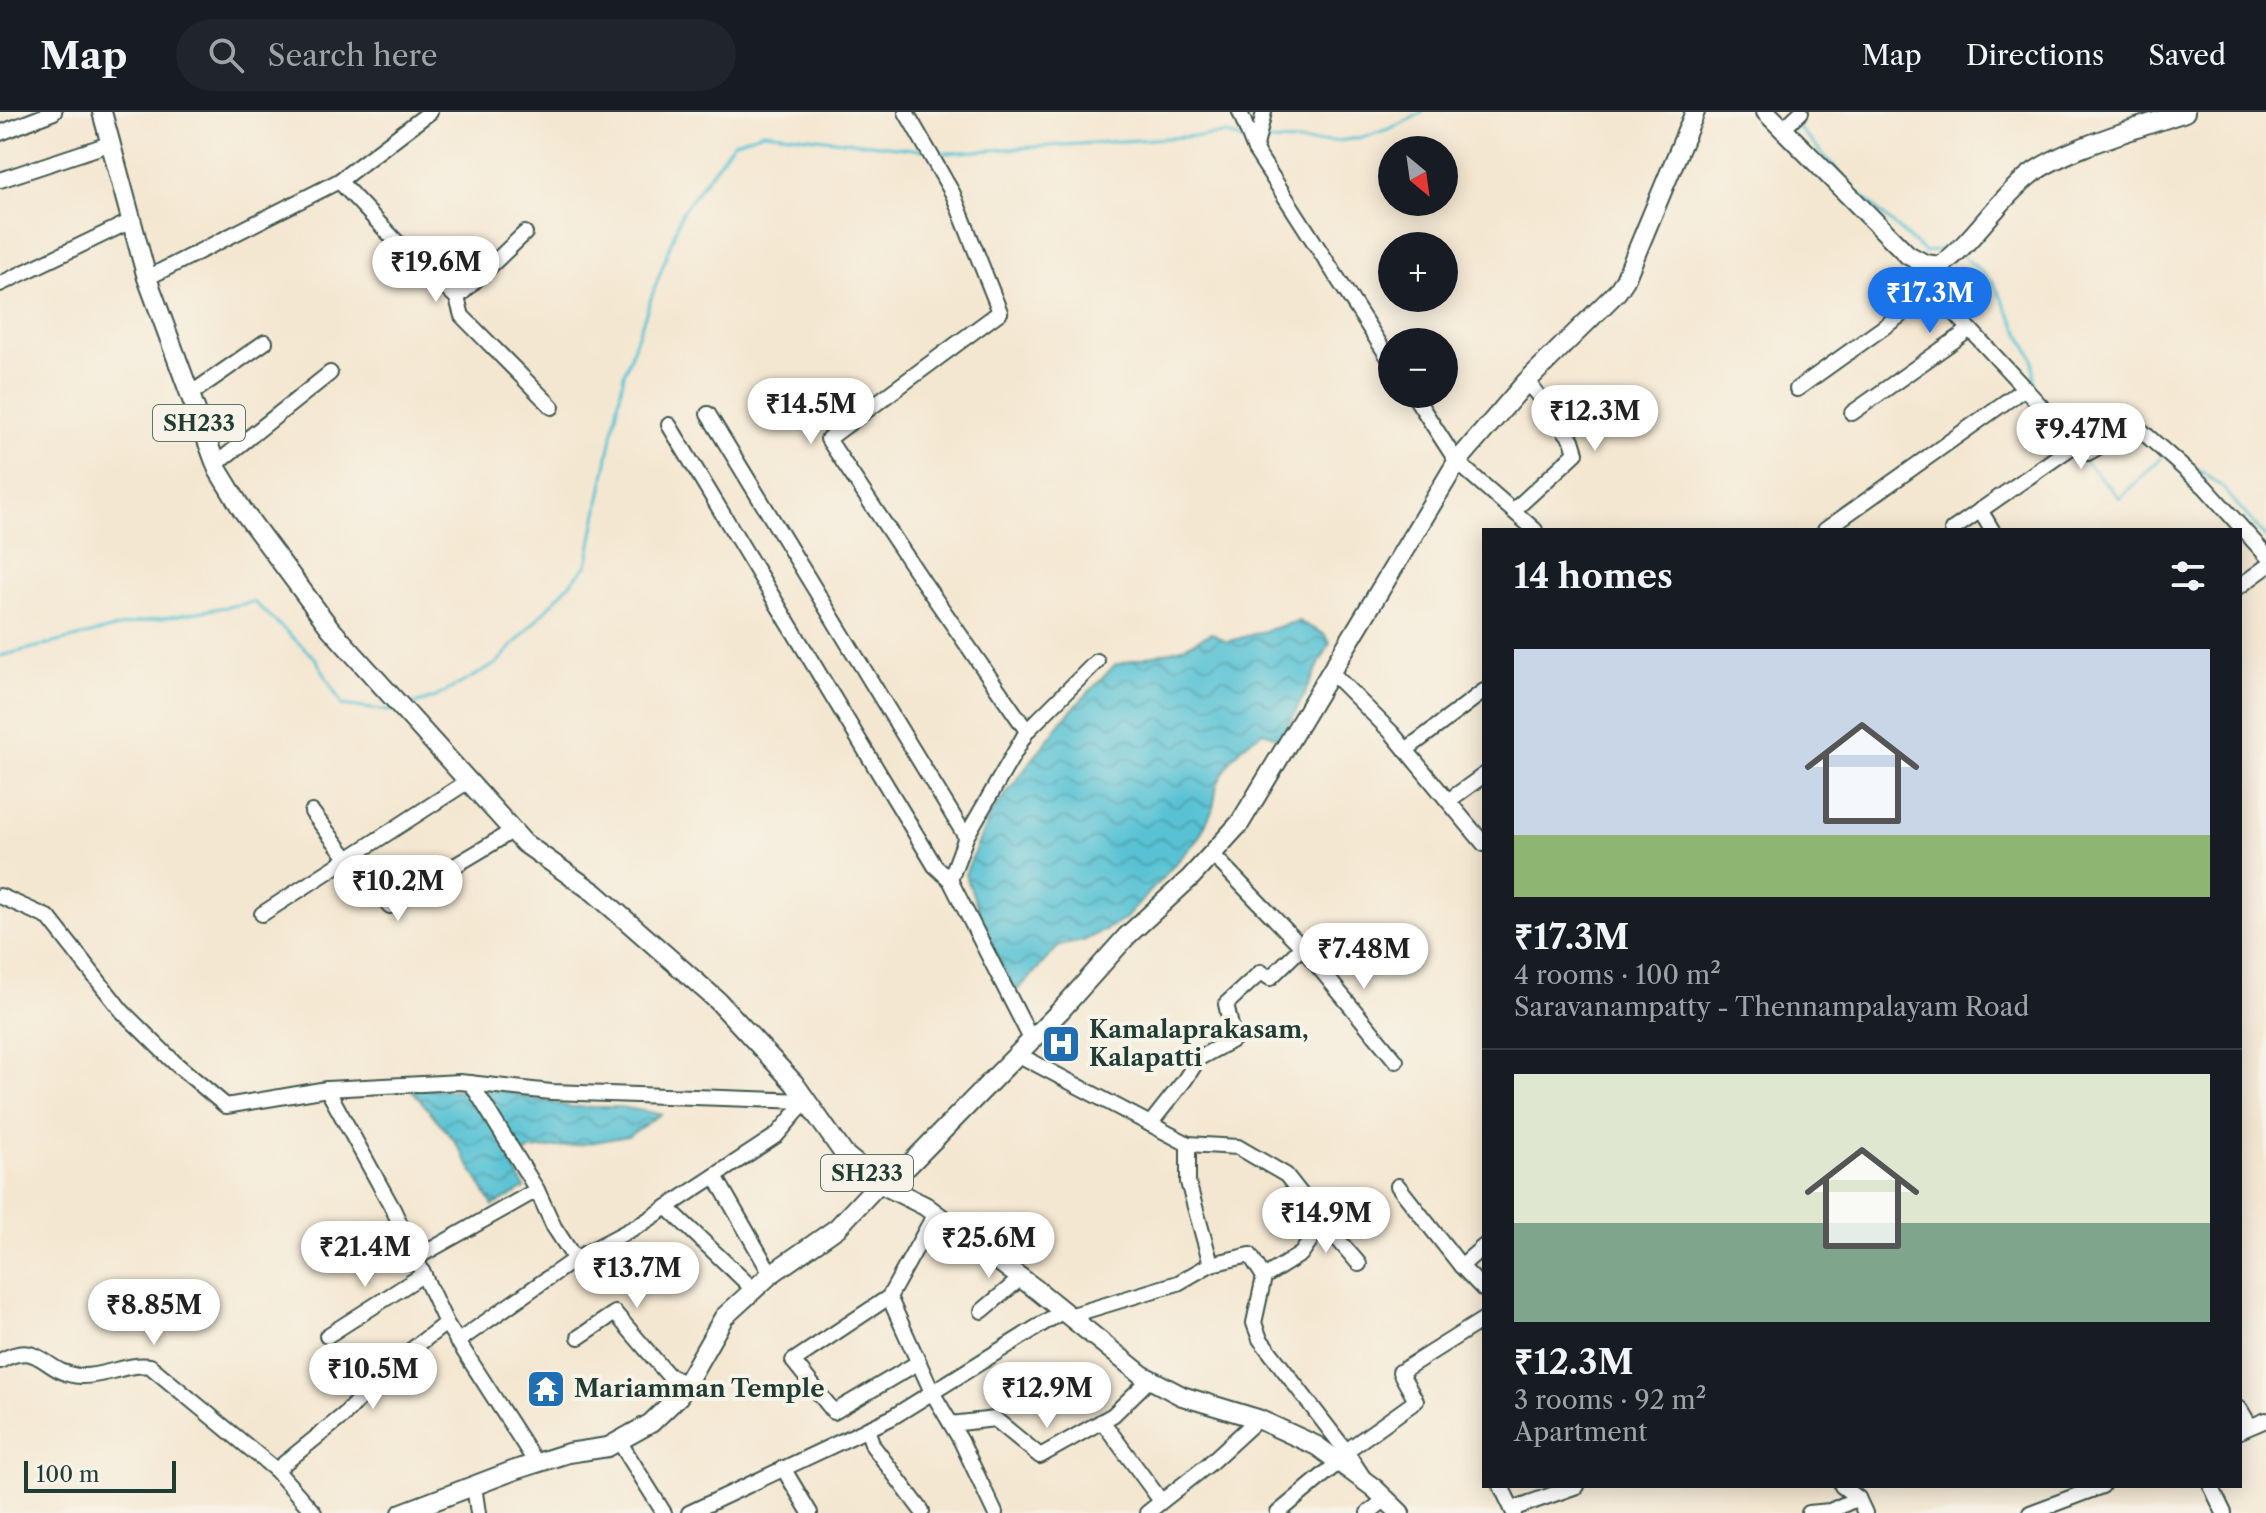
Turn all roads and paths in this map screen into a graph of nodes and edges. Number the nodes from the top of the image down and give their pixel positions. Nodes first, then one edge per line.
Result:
1 (54, 112) edge
2 (102, 112) edge
3 (430, 112) edge
4 (906, 112) edge
5 (1695, 112) edge
6 (1766, 112) edge
7 (2185, 112) edge
8 (1242, 115) edge
9 (1263, 115) edge
10 (1792, 120) edge
11 (0, 133) edge
12 (109, 144) junction
13 (1255, 149) junction
14 (0, 180) edge
15 (339, 181) junction
16 (131, 221) junction
17 (525, 233) dead end
18 (1925, 264) junction
19 (147, 278) junction
20 (0, 284) edge
21 (1930, 286) junction
22 (457, 298) junction
23 (1969, 330) junction
24 (1378, 341) edge
25 (265, 342) dead end
26 (330, 373) dead end
27 (1527, 381) junction
28 (1797, 389) dead end
29 (189, 395) junction
30 (2031, 395) junction
31 (552, 407) dead end
32 (1422, 408) edge
33 (1852, 413) dead end
34 (708, 414) dead end
35 (669, 425) dead end
36 (2073, 447) junction
37 (1457, 462) junction
38 (216, 464) junction
39 (1514, 510) junction
40 (1980, 510) junction
41 (1533, 528) edge
42 (1828, 528) edge
43 (1955, 528) edge
44 (1991, 528) edge
45 (2242, 528) edge
46 (2242, 528) edge
47 (2266, 555) edge
48 (2266, 567) edge
49 (2242, 585) edge
50 (1097, 661) dead end
51 (1331, 672) junction
52 (1482, 693) edge
53 (1027, 731) junction
54 (1406, 750) junction
55 (1482, 776) edge
56 (467, 782) junction
57 (1448, 801) junction
58 (312, 812) dead end
59 (513, 830) junction
60 (966, 837) junction
61 (1482, 842) edge
62 (1212, 854) junction
63 (348, 859) junction
64 (950, 880) junction
65 (0, 896) edge
66 (262, 914) dead end
67 (1302, 947) junction
68 (1025, 1048) junction
69 (1396, 1061) dead end
70 (471, 1083) junction
71 (327, 1089) junction
72 (806, 1101) junction
73 (1150, 1124) junction
74 (1188, 1144) junction
75 (715, 1176) junction
76 (879, 1183) junction
77 (1398, 1186) dead end
78 (537, 1190) junction
79 (667, 1207) junction
80 (935, 1214) junction
81 (1323, 1222) junction
82 (1482, 1248) edge
83 (416, 1258) junction
84 (575, 1259) junction
85 (1211, 1264) junction
86 (1359, 1264) dead end
87 (1461, 1266) junction
88 (424, 1274) junction
89 (771, 1274) junction
90 (1264, 1277) junction
91 (1021, 1278) junction
92 (1482, 1286) edge
93 (754, 1290) junction
94 (889, 1297) junction
95 (982, 1311) dead end
96 (1066, 1313) junction
97 (1482, 1320) edge
98 (446, 1323) junction
99 (327, 1336) dead end
100 (579, 1337) dead end
101 (457, 1342) junction
102 (0, 1361) edge
103 (919, 1362) junction
104 (1150, 1379) junction
105 (686, 1384) junction
106 (932, 1392) junction
107 (1258, 1419) junction
108 (2266, 1420) edge
109 (1102, 1421) junction
110 (951, 1424) junction
111 (2245, 1428) edge
112 (867, 1429) junction
113 (619, 1441) junction
114 (1342, 1456) junction
115 (536, 1463) junction
116 (783, 1468) junction
117 (276, 1470) junction
118 (474, 1486) junction
119 (1502, 1488) edge
120 (1572, 1488) edge
121 (1845, 1488) edge
122 (2097, 1488) edge
123 (2212, 1488) edge
124 (1858, 1498) junction
125 (1386, 1499) junction
126 (1161, 1501) junction
127 (922, 1511) edge
128 (1513, 1511) edge
129 (314, 1513) edge
130 (402, 1513) edge
131 (478, 1513) edge
132 (664, 1513) edge
133 (689, 1513) edge
134 (810, 1513) edge
135 (995, 1513) edge
136 (1147, 1513) edge
137 (1278, 1513) edge
138 (1368, 1513) edge
139 (1400, 1513) edge
140 (1809, 1513) edge
141 (1865, 1513) edge
142 (2030, 1513) edge
143 (2224, 1513) edge

1 - 11 street
2 - 12 main road, SH233
3 - 15 street
4 - 53 street
5 - 27 main road
6 - 10 main road
7 - 18 main road
8 - 13 street
9 - 13 street
10 - 18 main road
12 - 14 street
12 - 16 main road, SH233
13 - 24 street
15 - 19 street
15 - 22 street
16 - 19 main road, SH233
16 - 20 street
17 - 22 street
18 - 21 street
19 - 29 main road, SH233
21 - 23 street
21 - 28 street
22 - 31 street
23 - 30 street
23 - 33 street
25 - 29 street
26 - 38 street
27 - 37 main road
27 - 39 street
29 - 38 main road, SH233
30 - 36 street
30 - 42 street
32 - 37 street
34 - 60 street
35 - 64 street
36 - 40 street
36 - 45 street
37 - 39 street
37 - 51 main road
38 - 56 main road, SH233
39 - 41 street
40 - 43 street
40 - 44 street
46 - 47 street
48 - 49 street
50 - 53 street
51 - 54 street
51 - 62 main road
52 - 54 street
53 - 60 street
54 - 57 street
55 - 57 street
56 - 59 main road, SH233
56 - 63 street
57 - 61 street
58 - 63 street
59 - 63 street
59 - 72 main road, SH233
60 - 64 street
62 - 67 street
62 - 68 main road
63 - 66 street
64 - 68 street
65 - 71 street
67 - 69 street
67 - 73 street
68 - 73 street
68 - 76 main road
70 - 71 street
70 - 72 street
70 - 78 street
71 - 83 street
72 - 75 street
72 - 76 main road, SH233
73 - 74 street
74 - 81 street
74 - 85 street
75 - 79 street
75 - 89 street
76 - 80 main road, SH233
76 - 89 main road
77 - 87 street
78 - 83 street
78 - 84 street
79 - 84 street
79 - 93 street
80 - 91 main road, SH233
80 - 94 street
81 - 86 street
81 - 90 street
82 - 87 street
83 - 88 street
84 - 101 street
85 - 90 street
85 - 96 street
87 - 92 street
88 - 98 street
88 - 99 street
89 - 93 main road
90 - 114 street
91 - 95 street
91 - 96 main road, SH233
93 - 105 main road
94 - 103 street
94 - 103 street
96 - 104 main road, SH233
96 - 106 street
97 - 114 street
98 - 101 street
98 - 117 street
100 - 105 street
101 - 115 street
102 - 117 street
103 - 106 street
104 - 107 main road, SH233
104 - 109 street
105 - 113 main road
106 - 110 street
106 - 112 street
107 - 114 main road, SH233
107 - 126 street
108 - 111 street
109 - 110 street
109 - 126 street
110 - 135 street
112 - 116 street
112 - 127 street
113 - 115 main road
113 - 132 street
114 - 125 main road, SH233
114 - 137 street
115 - 118 main road
116 - 133 street
116 - 134 street
117 - 129 street
118 - 130 main road
118 - 131 street
119 - 128 street
120 - 128 street
121 - 124 street
122 - 142 street
123 - 143 street
124 - 140 street
124 - 141 street
125 - 138 street
125 - 139 main road, SH233
126 - 136 street

